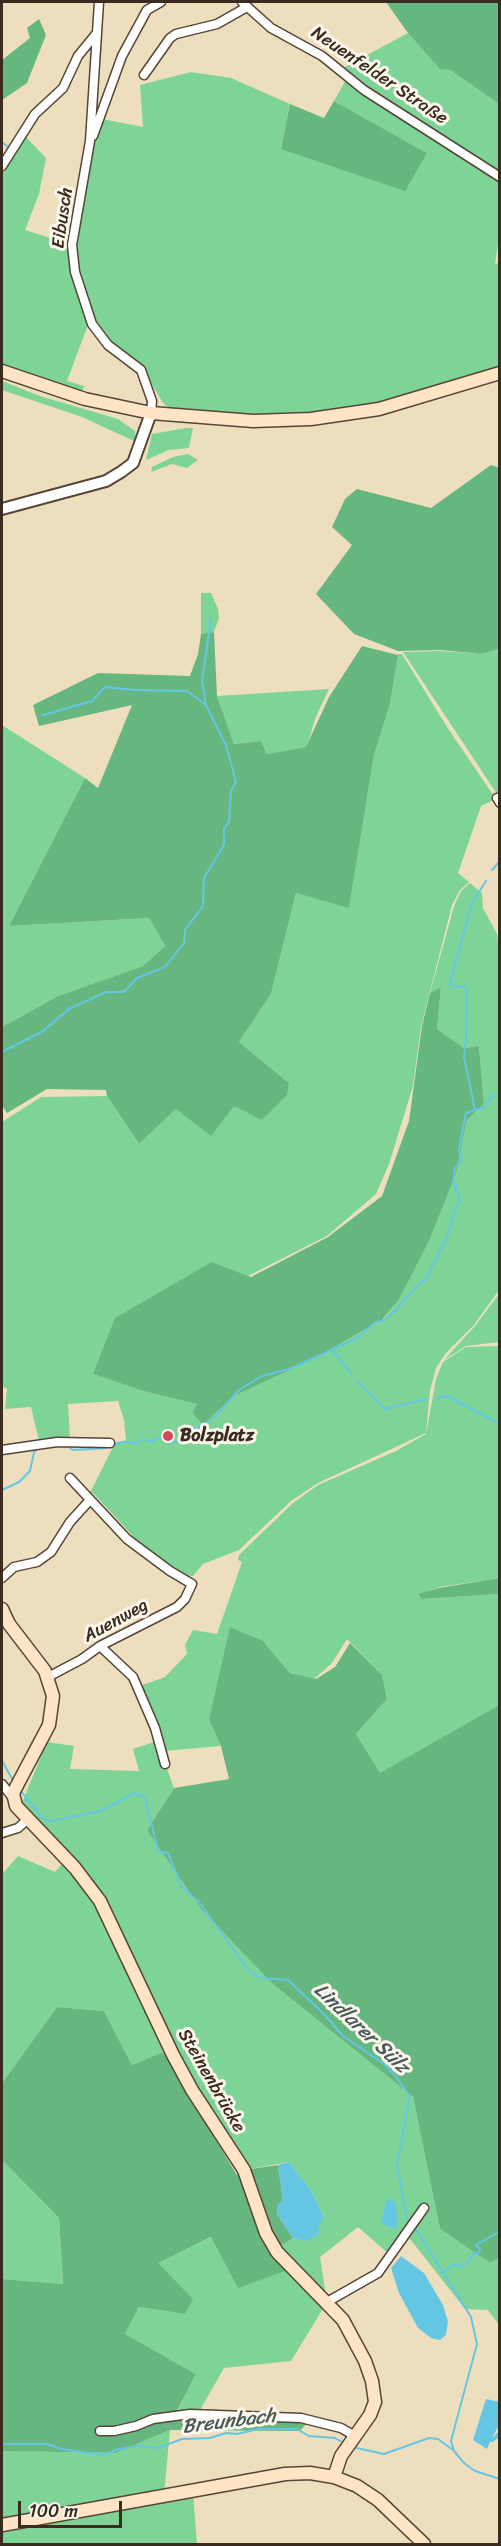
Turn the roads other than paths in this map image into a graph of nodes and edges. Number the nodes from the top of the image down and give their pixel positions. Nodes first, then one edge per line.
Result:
1 (99, 2) edge
2 (161, 2) edge
3 (244, 4) edge
4 (96, 33) junction
5 (144, 75) dead end
6 (90, 141) junction
7 (2, 166) edge
8 (500, 177) edge
9 (2, 371) edge
10 (500, 373) edge
11 (151, 413) junction
12 (2, 509) edge
13 (110, 1443) dead end
14 (2, 1450) edge
15 (70, 1478) dead end
16 (90, 1500) junction
17 (2, 1578) edge
18 (2, 1609) edge
19 (100, 1646) junction
20 (48, 1677) junction
21 (165, 1764) dead end
22 (2, 1784) edge
23 (13, 1796) junction
24 (27, 1820) junction
25 (2, 1833) edge
26 (424, 2208) dead end
27 (327, 2302) junction
28 (100, 2431) dead end
29 (350, 2442) junction
30 (334, 2476) junction
31 (2, 2525) edge
32 (424, 2544) edge

1 - 4 street, Eibusch
2 - 6 street
3 - 5 street
3 - 8 street, Neuenfelder Straße
4 - 6 street, Eibusch
4 - 7 street
6 - 11 street, Eibusch
9 - 11 main road
10 - 11 main road
11 - 12 street
13 - 14 street
15 - 16 street
16 - 17 street
16 - 19 street, Auenweg
18 - 20 main road
19 - 20 street, Auenweg
19 - 21 street
20 - 23 main road
22 - 23 street
23 - 24 main road, Steinenbrücke
24 - 25 street
24 - 27 main road, Steinenbrücke
26 - 27 street
27 - 29 main road, Steinenbrücke
28 - 29 street
29 - 30 main road, Steinenbrücke
30 - 31 main road
30 - 32 main road

